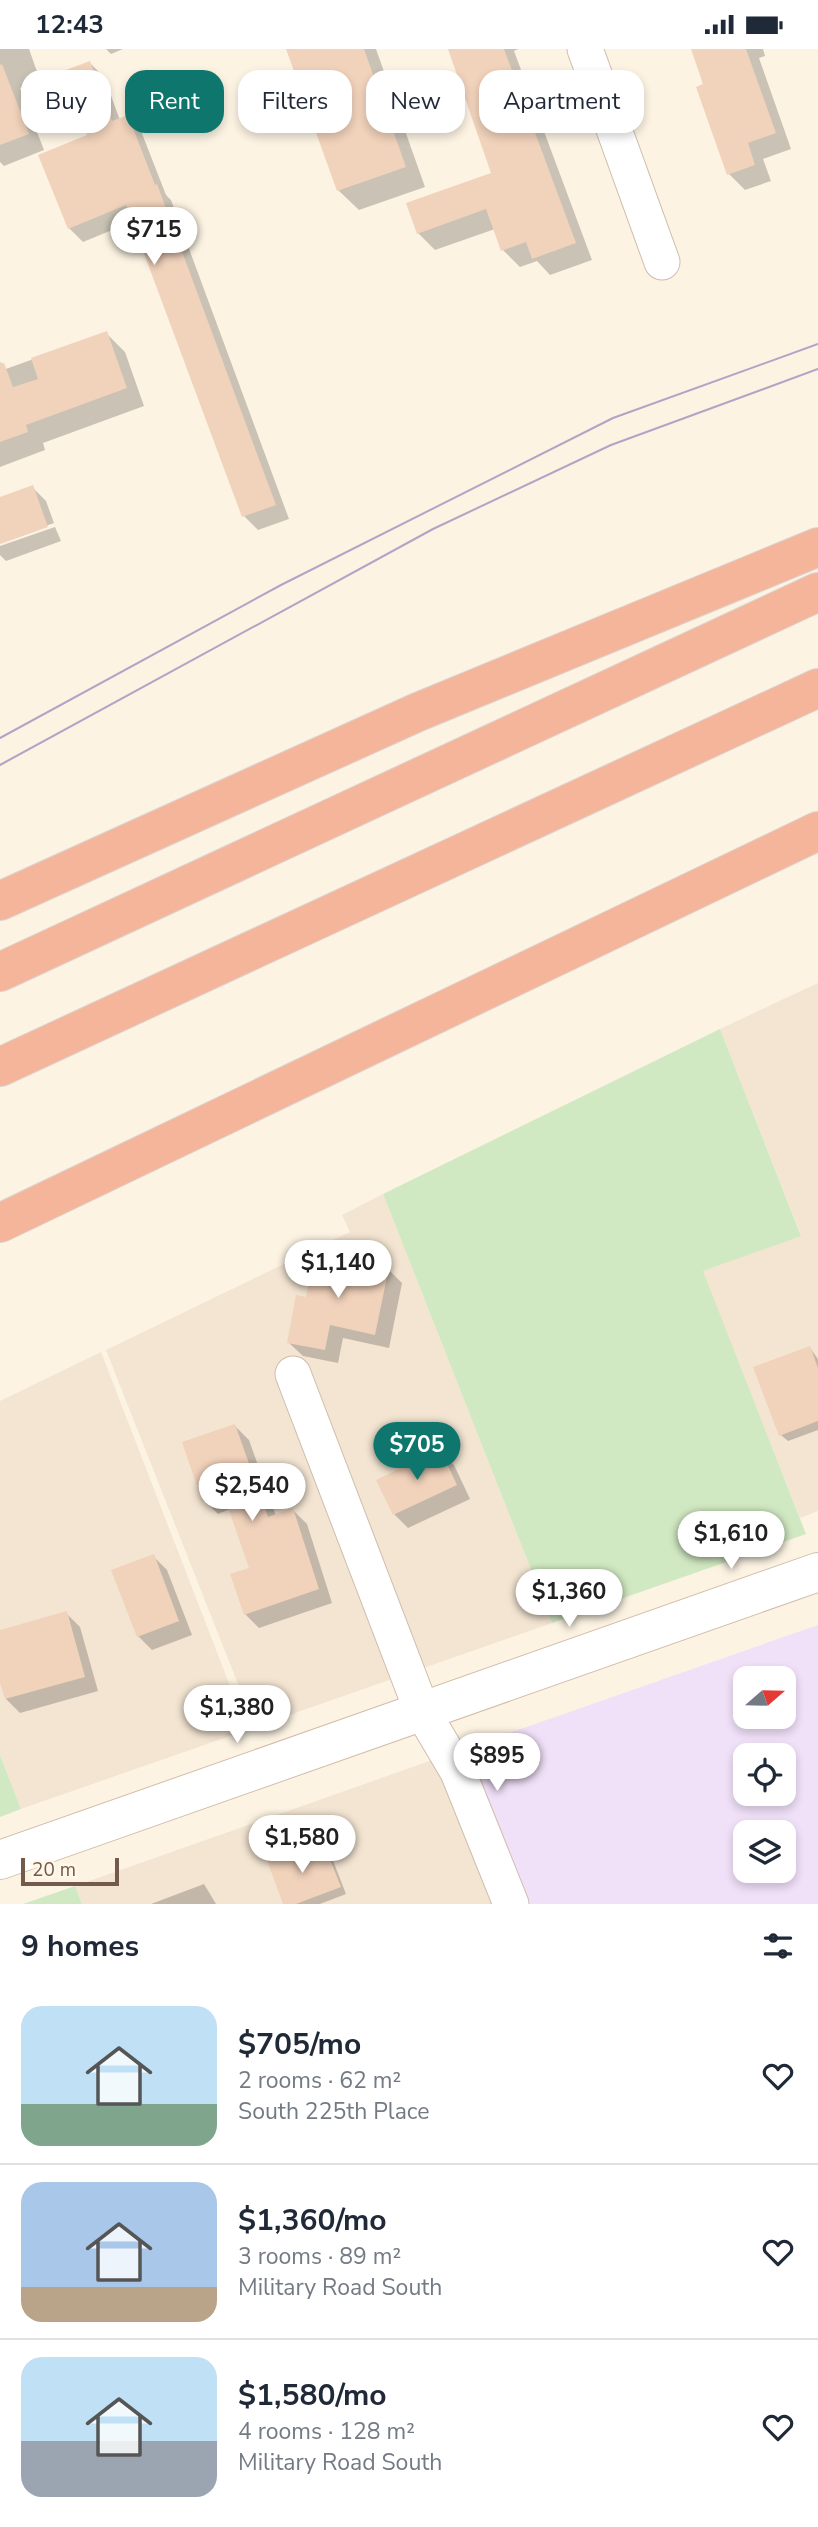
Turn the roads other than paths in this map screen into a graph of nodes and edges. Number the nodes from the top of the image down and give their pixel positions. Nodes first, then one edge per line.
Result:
1 (585, 49) edge
2 (662, 262) dead end
3 (818, 547) edge
4 (818, 592) edge
5 (818, 688) edge
6 (818, 831) edge
7 (0, 901) edge
8 (0, 972) edge
9 (0, 1067) edge
10 (0, 1223) edge
11 (293, 1374) dead end
12 (818, 1572) edge
13 (422, 1711) junction
14 (0, 1860) edge
15 (511, 1904) edge

1 - 2 street
3 - 7 highway
4 - 8 highway
5 - 9 highway
6 - 10 highway
11 - 13 street
12 - 13 main road
13 - 14 main road
13 - 15 street

